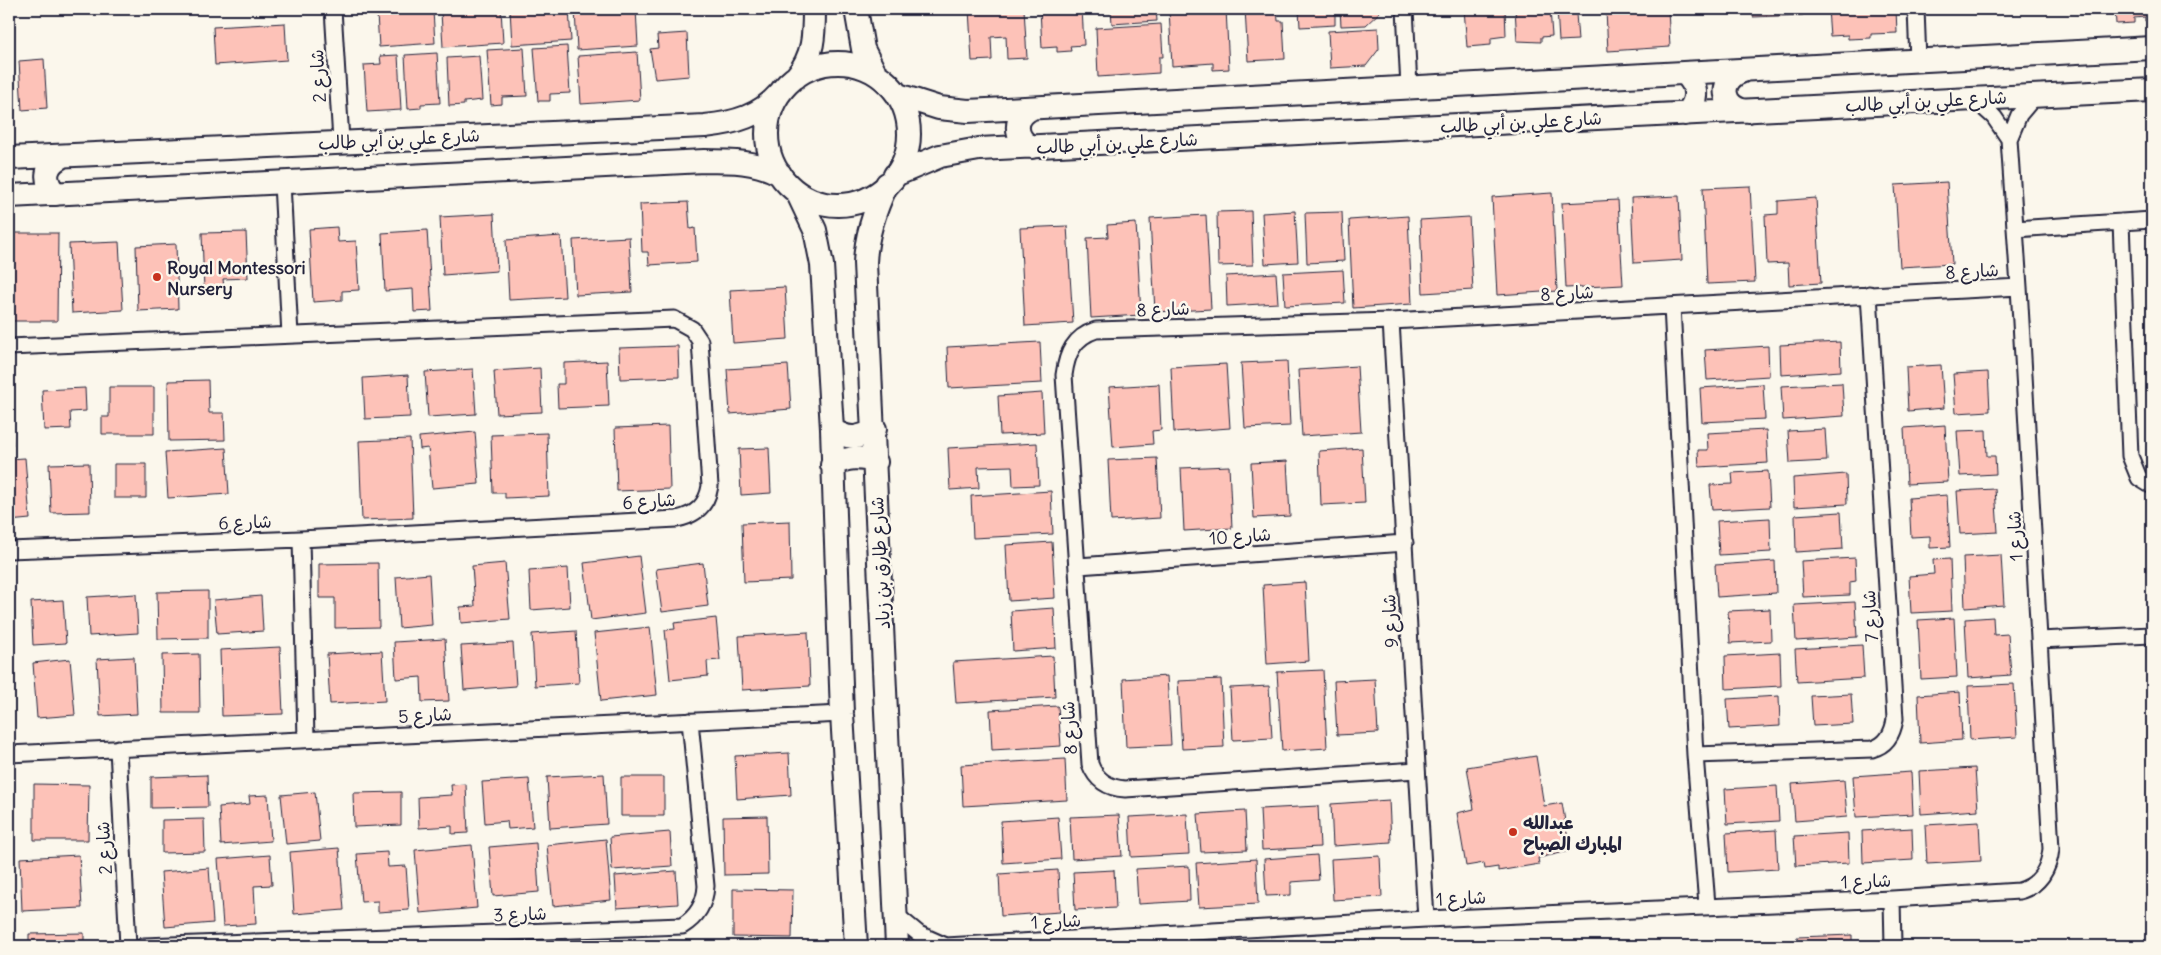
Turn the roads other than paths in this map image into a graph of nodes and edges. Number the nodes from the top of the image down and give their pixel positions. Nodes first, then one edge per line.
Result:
1 (333, 9) edge
2 (814, 9) edge
3 (856, 9) edge
4 (1405, 9) edge
5 (1916, 9) edge
6 (2152, 48) edge
7 (1918, 61) junction
8 (1743, 71) junction
9 (875, 73) junction
10 (1686, 74) junction
11 (796, 77) junction
12 (1409, 87) junction
13 (2152, 90) edge
14 (780, 94) junction
15 (898, 95) junction
16 (2035, 96) junction
17 (1974, 99) junction
18 (1033, 108) junction
19 (1748, 111) junction
20 (1685, 114) junction
21 (705, 126) junction
22 (2009, 139) junction
23 (341, 142) junction
24 (1032, 147) junction
25 (63, 156) junction
26 (9, 158) edge
27 (704, 161) junction
28 (780, 174) junction
29 (891, 180) junction
30 (282, 183) junction
31 (797, 192) junction
32 (56, 194) junction
33 (9, 196) edge
34 (2152, 220) edge
35 (2121, 222) junction
36 (2015, 229) junction
37 (2019, 287) junction
38 (1869, 294) junction
39 (1672, 306) junction
40 (1392, 321) junction
41 (290, 335) junction
42 (9, 348) edge
43 (875, 429) junction
44 (832, 430) junction
45 (876, 462) junction
46 (832, 465) junction
47 (2152, 486) edge
48 (301, 539) junction
49 (1405, 543) junction
50 (9, 550) edge
51 (1078, 566) junction
52 (2152, 635) edge
53 (2039, 640) junction
54 (842, 714) junction
55 (690, 721) junction
56 (306, 739) junction
57 (118, 748) junction
58 (9, 754) edge
59 (1695, 755) junction
60 (1417, 770) junction
61 (1892, 899) junction
62 (1707, 905) junction
63 (896, 916) junction
64 (1426, 919) junction
65 (1097, 942) edge
66 (128, 946) edge
67 (144, 946) edge
68 (856, 946) edge
69 (897, 946) edge
70 (946, 946) edge
71 (1893, 946) edge

1 - 23 street, شارع 2
2 - 11 street
3 - 9 street
4 - 12 street
5 - 7 street
6 - 7 street
7 - 8 street
8 - 10 street
8 - 19 street
9 - 11 street
9 - 15 street
10 - 12 street
10 - 20 street
11 - 14 street
12 - 18 street
13 - 16 street, شارع علي بن أبي طالب
14 - 21 street, شارع علي بن أبي طالب
14 - 28 street
15 - 18 street
15 - 29 street
16 - 17 street, شارع علي بن أبي طالب
16 - 22 street, شارع 1
17 - 19 street, شارع علي بن أبي طالب
17 - 22 street
18 - 24 street
19 - 20 street, شارع علي بن أبي طالب
20 - 24 street, شارع علي بن أبي طالب
21 - 23 street, شارع علي بن أبي طالب
21 - 27 street
22 - 36 street, شارع 1
23 - 25 street, شارع علي بن أبي طالب
24 - 29 street, شارع علي بن أبي طالب
25 - 26 street, شارع علي بن أبي طالب
25 - 32 street
26 - 33 street
27 - 28 street
27 - 30 street
28 - 31 street
29 - 31 street
29 - 43 street, شارع طارق بن زياد
30 - 32 street
30 - 41 street
31 - 44 street
32 - 33 street
34 - 35 street
35 - 36 street
35 - 47 street
36 - 37 street, شارع 1
37 - 38 street, شارع 8
37 - 53 street, شارع 1
38 - 39 street, شارع 8
38 - 59 street, شارع 7
39 - 40 street, شارع 8
39 - 59 street
40 - 49 street, شارع 9
40 - 51 street, شارع 8
41 - 42 street, شارع 6
41 - 48 street, شارع 6
43 - 44 street
43 - 45 street, شارع طارق بن زياد
44 - 46 street
45 - 46 street
45 - 63 street, شارع طارق بن زياد
46 - 54 street
48 - 50 street, شارع 6
48 - 56 street
49 - 51 street, شارع 10
49 - 60 street, شارع 9
51 - 60 street, شارع 8
52 - 53 street
53 - 61 street, شارع 1
54 - 55 street, شارع 5
54 - 68 street
55 - 56 street, شارع 5
55 - 67 street, شارع 3
56 - 57 street, شارع 5
57 - 58 street, شارع 5
57 - 66 street, شارع 2
59 - 62 street
60 - 64 street, شارع 9
61 - 62 street, شارع 1
61 - 71 street
62 - 64 street, شارع 1
63 - 69 street, شارع طارق بن زياد
63 - 70 street, شارع 1
64 - 65 street, شارع 1
65 - 70 street, شارع 1

